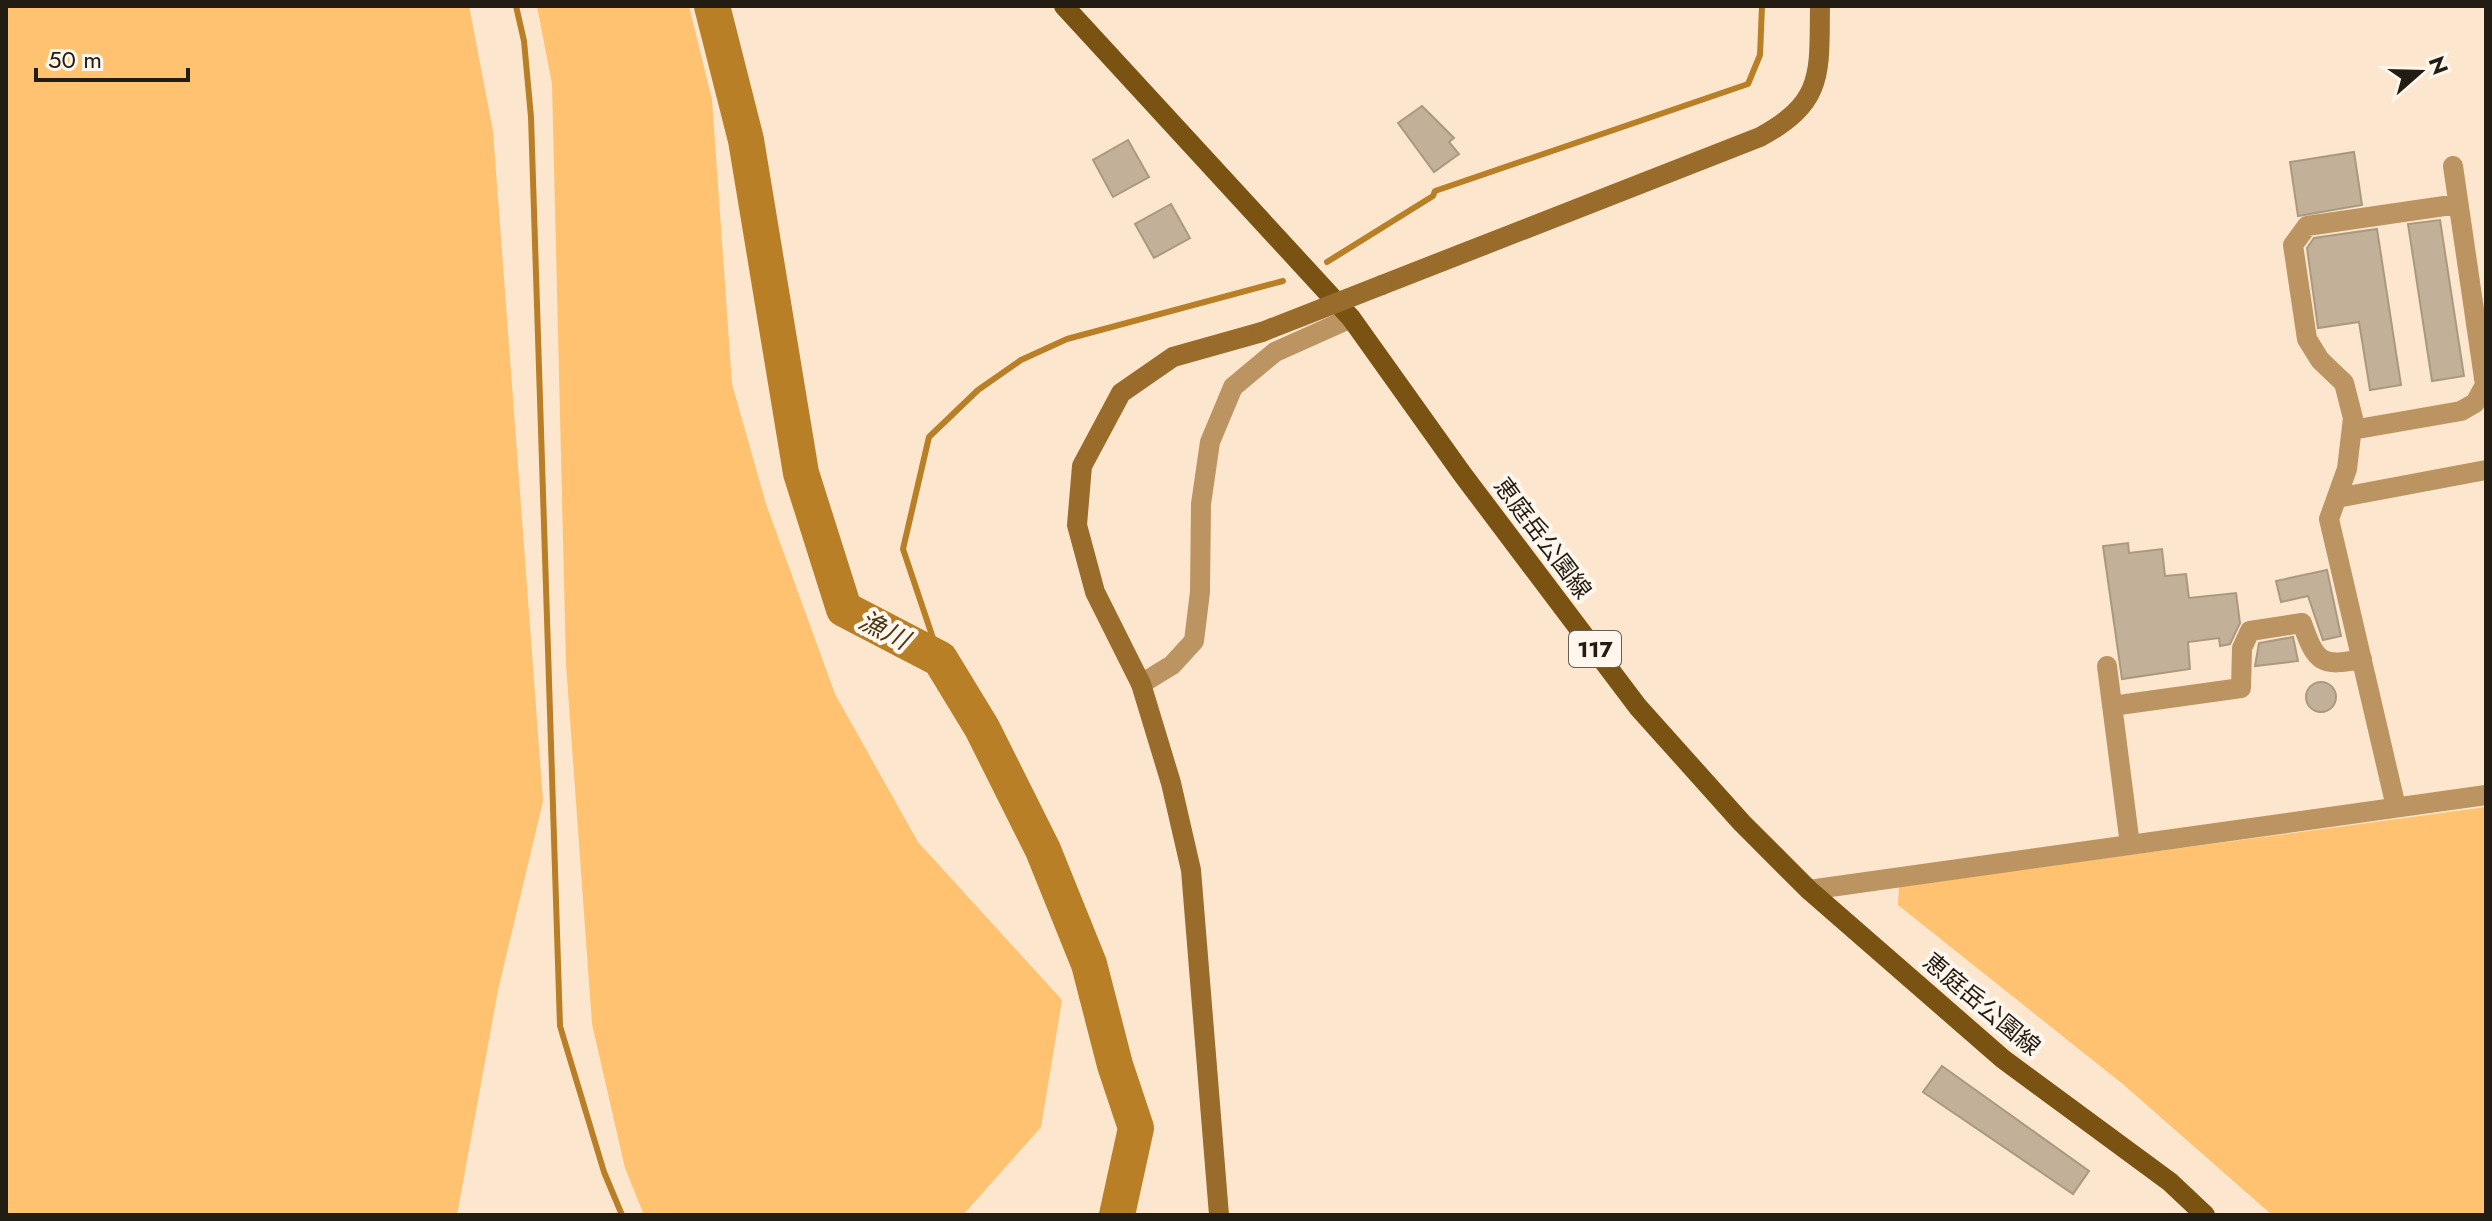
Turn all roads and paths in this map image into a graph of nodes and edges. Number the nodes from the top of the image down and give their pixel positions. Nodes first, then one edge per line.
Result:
1 (1064, 6) edge
2 (1820, 6) edge
3 (2453, 166) dead end
4 (2458, 204) junction
5 (1351, 318) junction
6 (2352, 430) junction
7 (2486, 470) edge
8 (2337, 498) junction
9 (2362, 659) junction
10 (2107, 666) dead end
11 (1141, 684) junction
12 (2112, 706) junction
13 (2486, 795) edge
14 (2396, 807) junction
15 (2130, 845) junction
16 (1809, 890) junction
17 (1219, 1215) edge
18 (2205, 1215) edge

1 - 5 main road, 恵庭岳公園線 / 117
2 - 11 street, bridge
3 - 4 street
4 - 6 street
4 - 6 street
5 - 11 street
5 - 16 main road, 恵庭岳公園線 / 117
6 - 8 street
7 - 8 street
8 - 9 street
9 - 12 street
9 - 14 street
10 - 12 street
11 - 17 street
12 - 15 street
13 - 14 street
14 - 15 street
15 - 16 street
16 - 18 main road, 恵庭岳公園線 / 117

